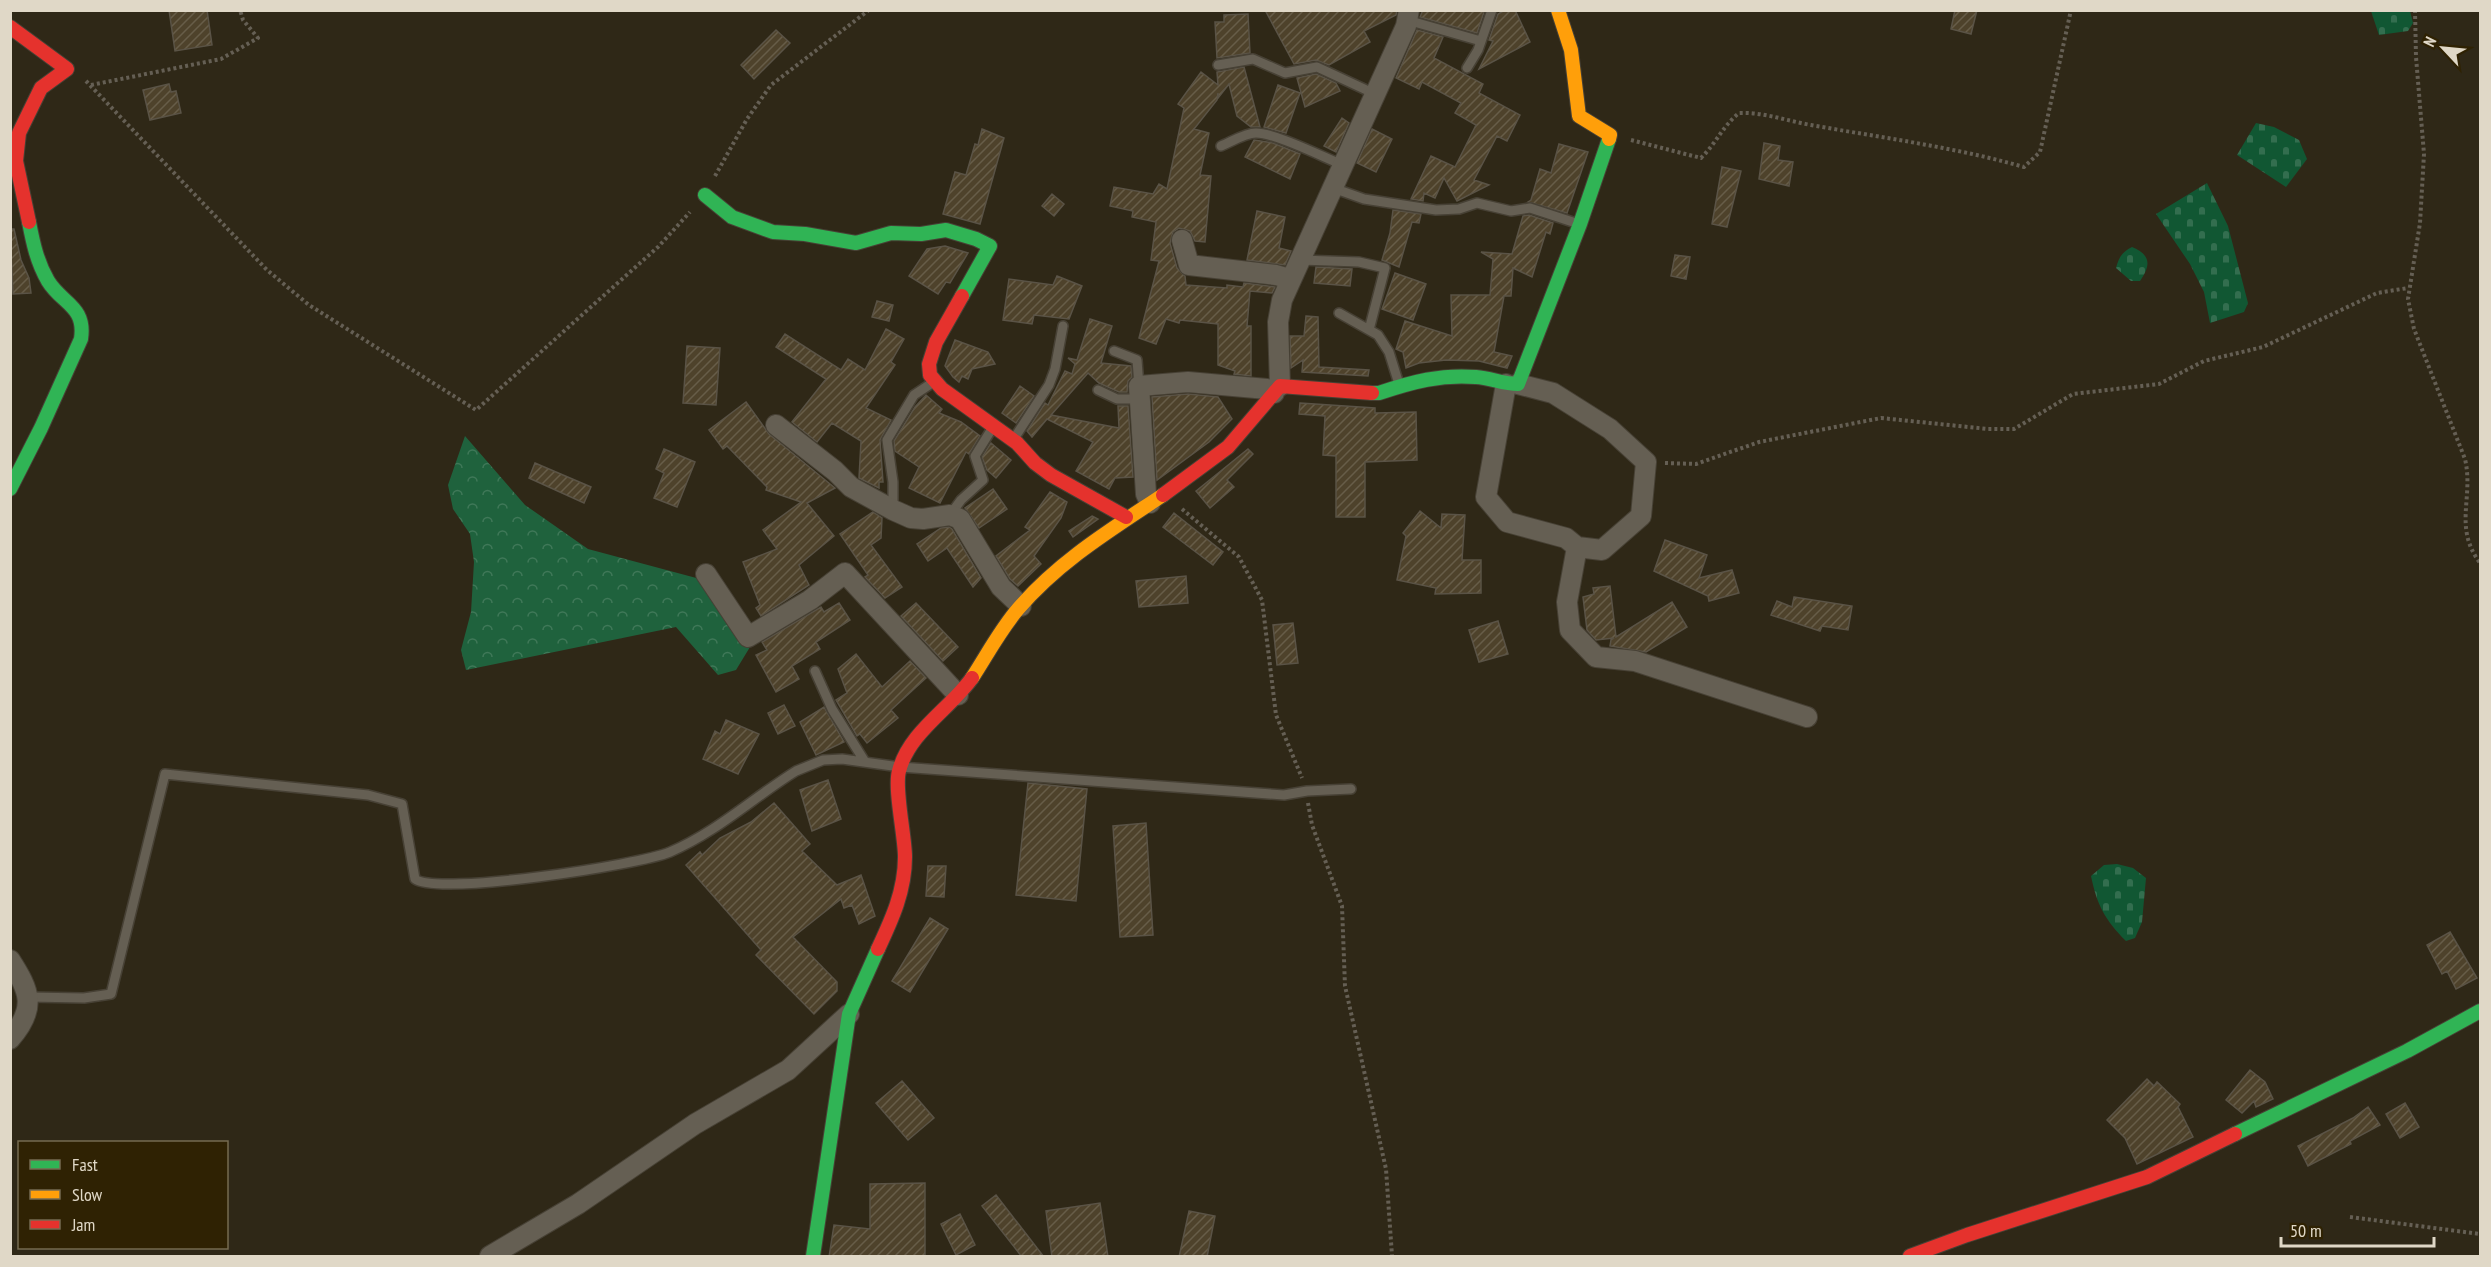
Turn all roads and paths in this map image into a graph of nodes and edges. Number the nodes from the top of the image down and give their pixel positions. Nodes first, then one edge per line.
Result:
1 (240, 10) edge
2 (868, 10) edge
3 (1492, 10) edge
4 (1558, 10) edge
5 (2071, 10) edge
6 (2415, 10) edge
7 (1408, 15) edge
8 (10, 27) edge
9 (1481, 41) junction
10 (1218, 65) dead end
11 (1467, 68) dead end
12 (67, 69) junction
13 (90, 86) junction
14 (1375, 94) junction
15 (1610, 135) junction
16 (1221, 146) dead end
17 (13, 161) edge
18 (1343, 165) junction
19 (1333, 188) junction
20 (705, 195) junction
21 (1580, 224) junction
22 (1182, 240) dead end
23 (1300, 260) junction
24 (1290, 279) junction
25 (2408, 288) junction
26 (1340, 313) dead end
27 (1063, 326) dead end
28 (1369, 330) junction
29 (1114, 351) dead end
30 (934, 382) junction
31 (1512, 384) junction
32 (1400, 386) junction
33 (1098, 390) dead end
34 (1277, 390) junction
35 (1139, 393) junction
36 (776, 425) dead end
37 (994, 426) junction
38 (1013, 440) junction
39 (1646, 462) junction
40 (10, 489) edge
41 (1172, 489) junction
42 (1150, 503) junction
43 (893, 510) junction
44 (950, 516) junction
45 (1126, 517) junction
46 (1577, 547) junction
47 (2481, 563) edge
48 (706, 574) dead end
49 (1021, 606) junction
50 (815, 671) dead end
51 (958, 695) junction
52 (1807, 717) dead end
53 (865, 762) junction
54 (900, 767) junction
55 (1351, 789) dead end
56 (1307, 791) junction
57 (10, 960) edge
58 (29, 997) junction
59 (2481, 1011) edge
60 (849, 1014) junction
61 (10, 1039) edge
62 (2350, 1217) dead end
63 (2481, 1234) edge
64 (490, 1257) edge
65 (813, 1257) edge
66 (1392, 1257) edge
67 (1910, 1257) edge

1 - 13 path
2 - 20 path
3 - 9 lane
4 - 15 street
5 - 15 path
6 - 25 path
7 - 9 lane
7 - 14 street
8 - 12 street
9 - 11 lane
10 - 14 lane
12 - 13 path
12 - 17 street
13 - 20 path
14 - 18 street
15 - 21 street
16 - 18 lane
17 - 40 street
18 - 19 street
19 - 21 lane
19 - 23 street
20 - 30 street
21 - 31 street
22 - 24 street
23 - 24 street
23 - 28 lane
24 - 34 street
25 - 39 path
25 - 47 path
26 - 28 lane
27 - 38 lane
28 - 32 lane
29 - 35 lane
30 - 37 street
30 - 43 lane
31 - 32 street
31 - 39 street
31 - 46 street
32 - 34 street
33 - 35 lane
34 - 35 street
34 - 41 street
35 - 42 street
36 - 43 street
37 - 38 street
37 - 44 lane
38 - 45 street
39 - 46 street
41 - 42 street
41 - 56 path
42 - 45 street
43 - 44 street
44 - 49 street
45 - 49 street
46 - 52 street
48 - 51 street
49 - 51 street
50 - 53 lane
51 - 54 street
53 - 54 lane
53 - 58 lane
54 - 56 lane
54 - 60 street
55 - 56 lane
56 - 66 path
57 - 58 street
58 - 61 street
59 - 67 street
60 - 64 street
60 - 65 street
62 - 63 path

